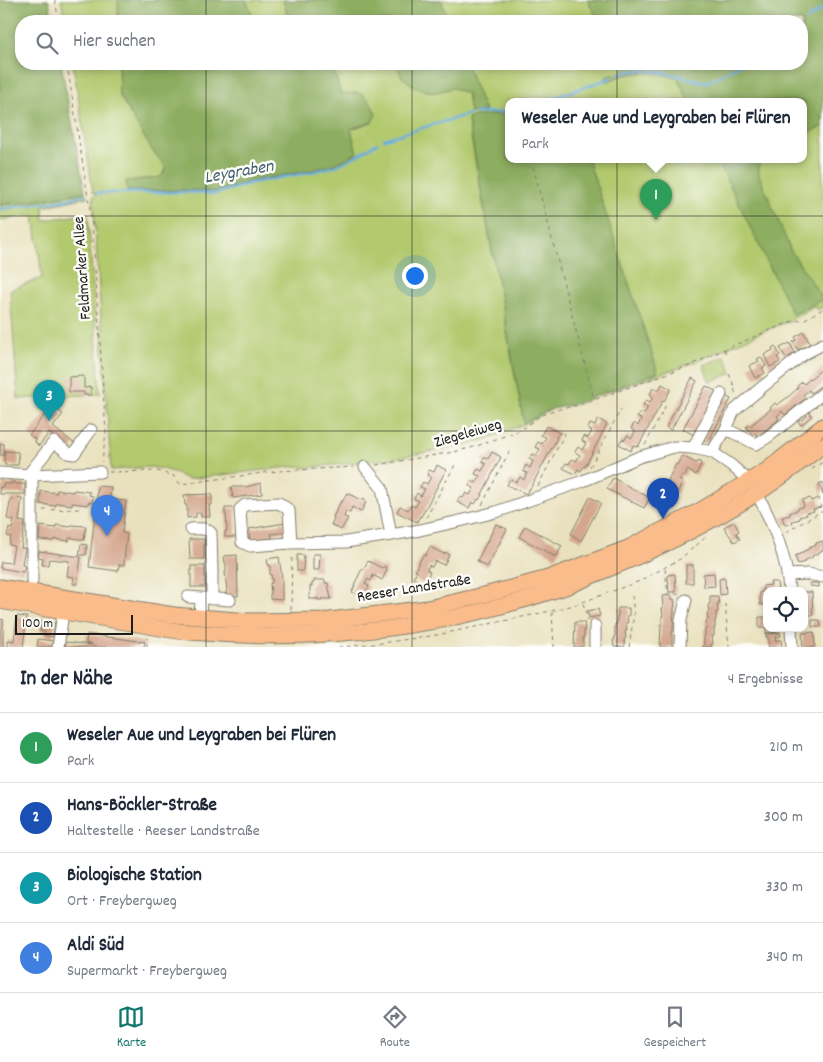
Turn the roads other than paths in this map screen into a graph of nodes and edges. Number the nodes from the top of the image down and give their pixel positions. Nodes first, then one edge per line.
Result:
1 (823, 344) edge
2 (823, 393) edge
3 (720, 394) dead end
4 (823, 426) edge
5 (726, 429) junction
6 (91, 430) dead end
7 (823, 445) edge
8 (693, 448) junction
9 (712, 452) junction
10 (366, 466) road end
11 (100, 472) road end
12 (0, 474) edge
13 (30, 475) junction
14 (753, 487) junction
15 (191, 529) dead end
16 (391, 536) junction
17 (296, 543) junction
18 (788, 576) junction
19 (823, 577) edge
20 (32, 581) dead end
21 (789, 587) edge
22 (0, 588) edge
23 (188, 597) dead end
24 (206, 598) junction
25 (230, 600) dead end
26 (686, 600) road end
27 (0, 601) edge
28 (200, 618) junction
29 (62, 620) dead end
30 (595, 626) road end
31 (791, 632) edge
32 (58, 647) edge
33 (595, 647) edge
34 (680, 647) edge
35 (792, 647) edge

1 - 5 street
2 - 5 street
3 - 8 street
4 - 14 main road, Reeser Landstraße
5 - 9 street
6 - 13 street
7 - 14 main road, Reeser Landstraße
8 - 9 street
8 - 16 street
9 - 14 street
10 - 16 street
11 - 13 street
12 - 13 street
13 - 20 street
14 - 18 street
14 - 27 main road, Reeser Landstraße
14 - 28 main road, Reeser Landstraße
15 - 24 street
16 - 17 street
17 - 17 street
18 - 19 street
18 - 21 street
22 - 28 main road, Reeser Landstraße
23 - 24 street
24 - 25 street
24 - 28 street
26 - 34 street
29 - 32 street
30 - 33 street
31 - 35 street

